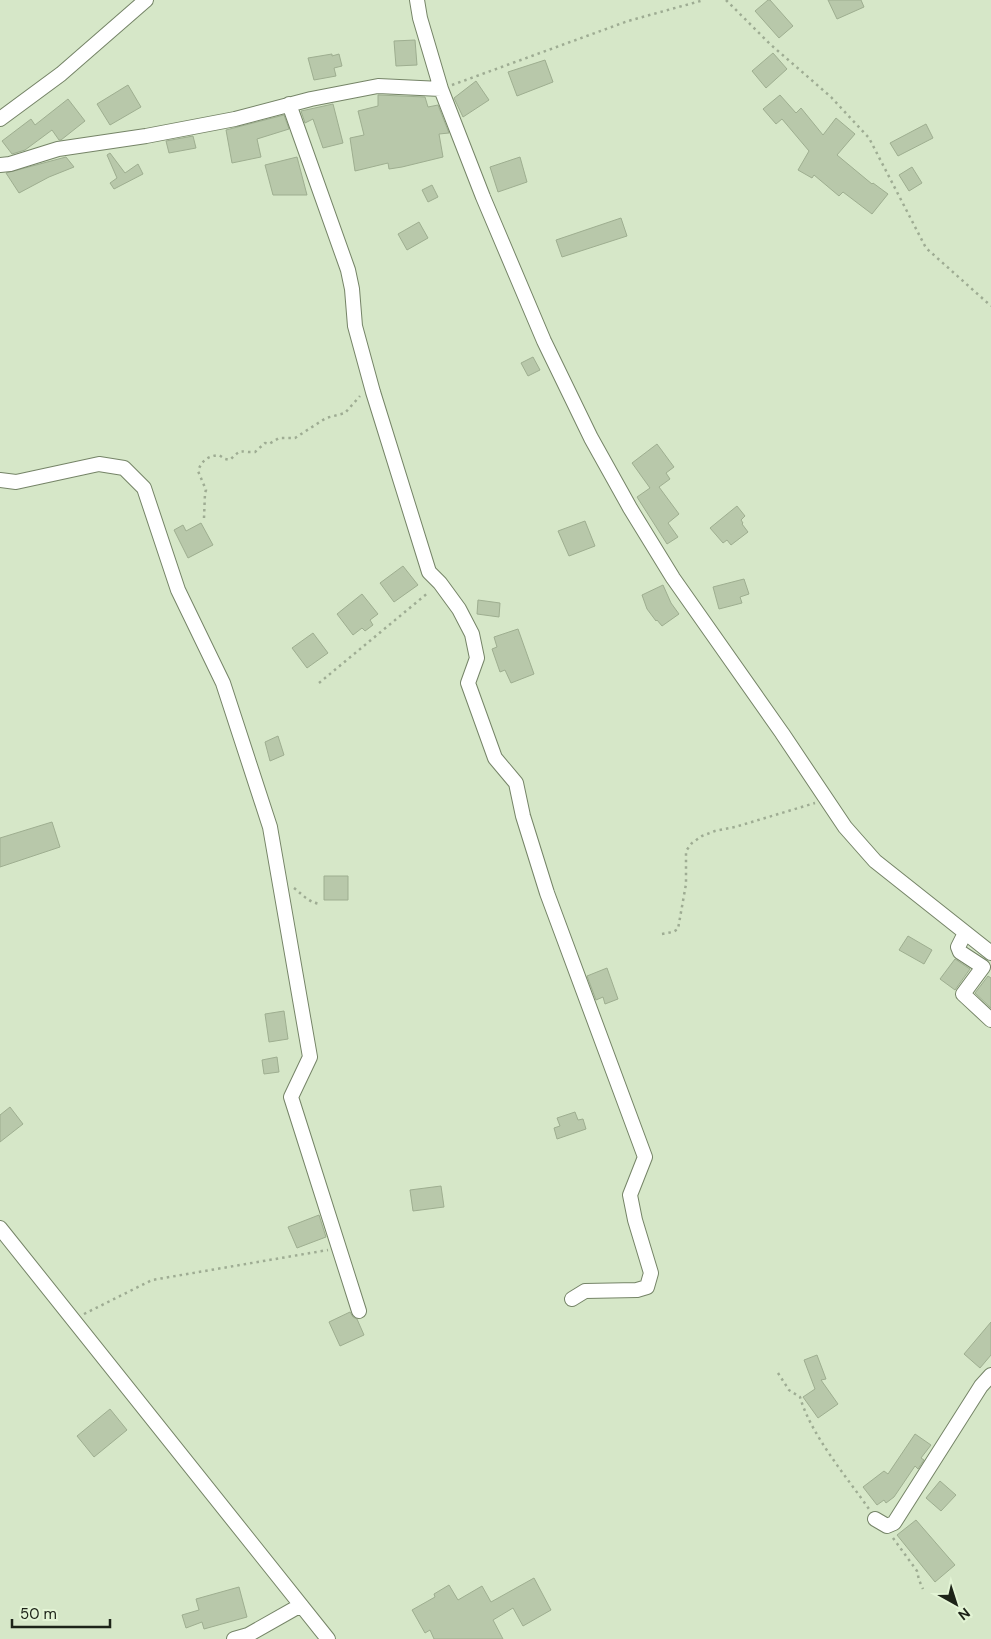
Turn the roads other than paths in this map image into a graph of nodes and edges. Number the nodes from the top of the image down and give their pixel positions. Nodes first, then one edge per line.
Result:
1 (146, 0) edge
2 (417, 0) edge
3 (440, 89) junction
4 (289, 104) junction
5 (0, 119) edge
6 (0, 165) edge
7 (0, 480) edge
8 (965, 933) junction
9 (991, 953) edge
10 (991, 1020) edge
11 (0, 1228) edge
12 (572, 1298) dead end
13 (359, 1311) dead end
14 (991, 1375) edge
15 (881, 1522) road end
16 (301, 1606) junction
17 (234, 1639) edge
18 (328, 1639) edge

1 - 5 street
2 - 3 street
3 - 4 street
3 - 8 street
4 - 6 street
4 - 12 street
7 - 13 street
8 - 9 street
8 - 10 street
11 - 16 street
14 - 15 street
16 - 17 street
16 - 18 street

